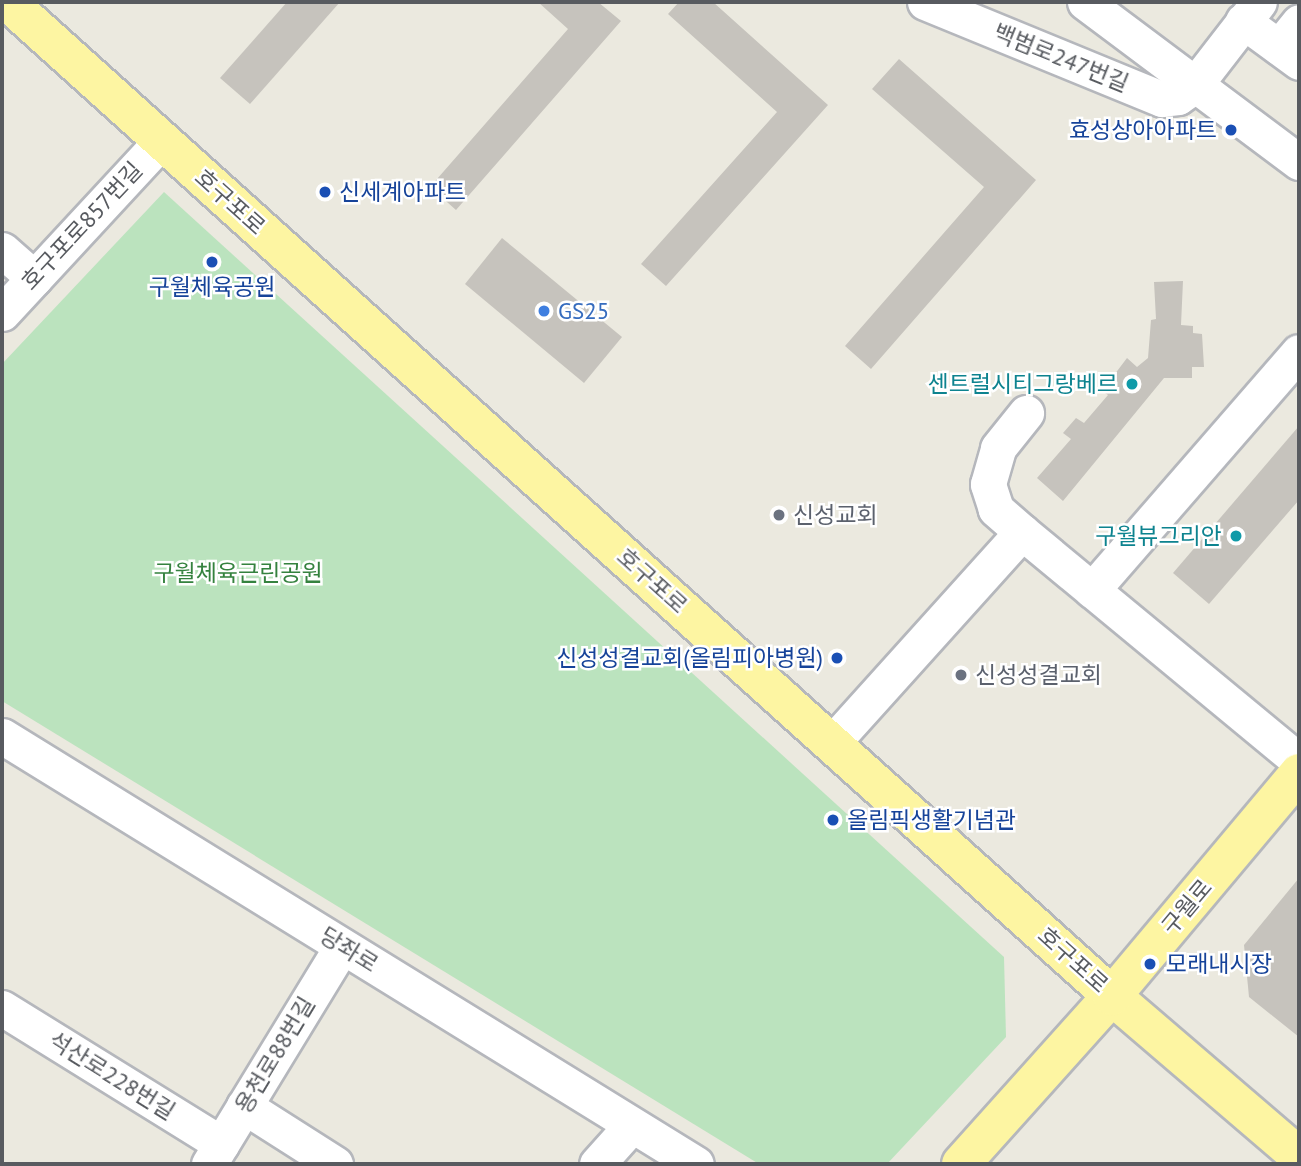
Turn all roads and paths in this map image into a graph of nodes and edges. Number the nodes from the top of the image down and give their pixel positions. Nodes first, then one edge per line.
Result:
1 (8, 2) edge
2 (925, 2) edge
3 (1085, 2) edge
4 (1251, 11) edge
5 (1292, 44) edge
6 (1194, 83) junction
7 (162, 140) junction
8 (1299, 162) edge
9 (2, 250) edge
10 (34, 278) junction
11 (2, 313) edge
12 (1299, 352) edge
13 (1026, 413) dead end
14 (1022, 533) junction
15 (1092, 590) junction
16 (832, 743) junction
17 (6, 748) edge
18 (1295, 783) edge
19 (342, 946) junction
20 (1112, 996) junction
21 (2, 1008) edge
22 (244, 1106) junction
23 (632, 1125) junction
24 (215, 1154) edge
25 (1299, 1156) edge
26 (335, 1164) edge
27 (597, 1164) edge
28 (696, 1164) edge
29 (961, 1164) edge

1 - 7 main road, 호구포로
2 - 6 street, 백범로247번길
3 - 6 street, 백범로247번길
4 - 5 street
4 - 6 street
6 - 8 street, 백범로247번길
7 - 10 street, 호구포로857번길
7 - 16 main road, 호구포로
9 - 10 street
10 - 11 street, 호구포로857번길
12 - 15 street
13 - 14 street
14 - 15 street
14 - 16 street
15 - 18 street
16 - 20 main road, 호구포로
17 - 19 street, 당좌로
18 - 20 main road, 구월로
19 - 22 street, 용천로88번길
19 - 23 street, 당좌로
20 - 25 main road, 호구포로
20 - 29 main road, 구월로
21 - 24 street, 석산로228번길
22 - 24 street, 용천로88번길
22 - 26 street
23 - 27 street
23 - 28 street, 당좌로

